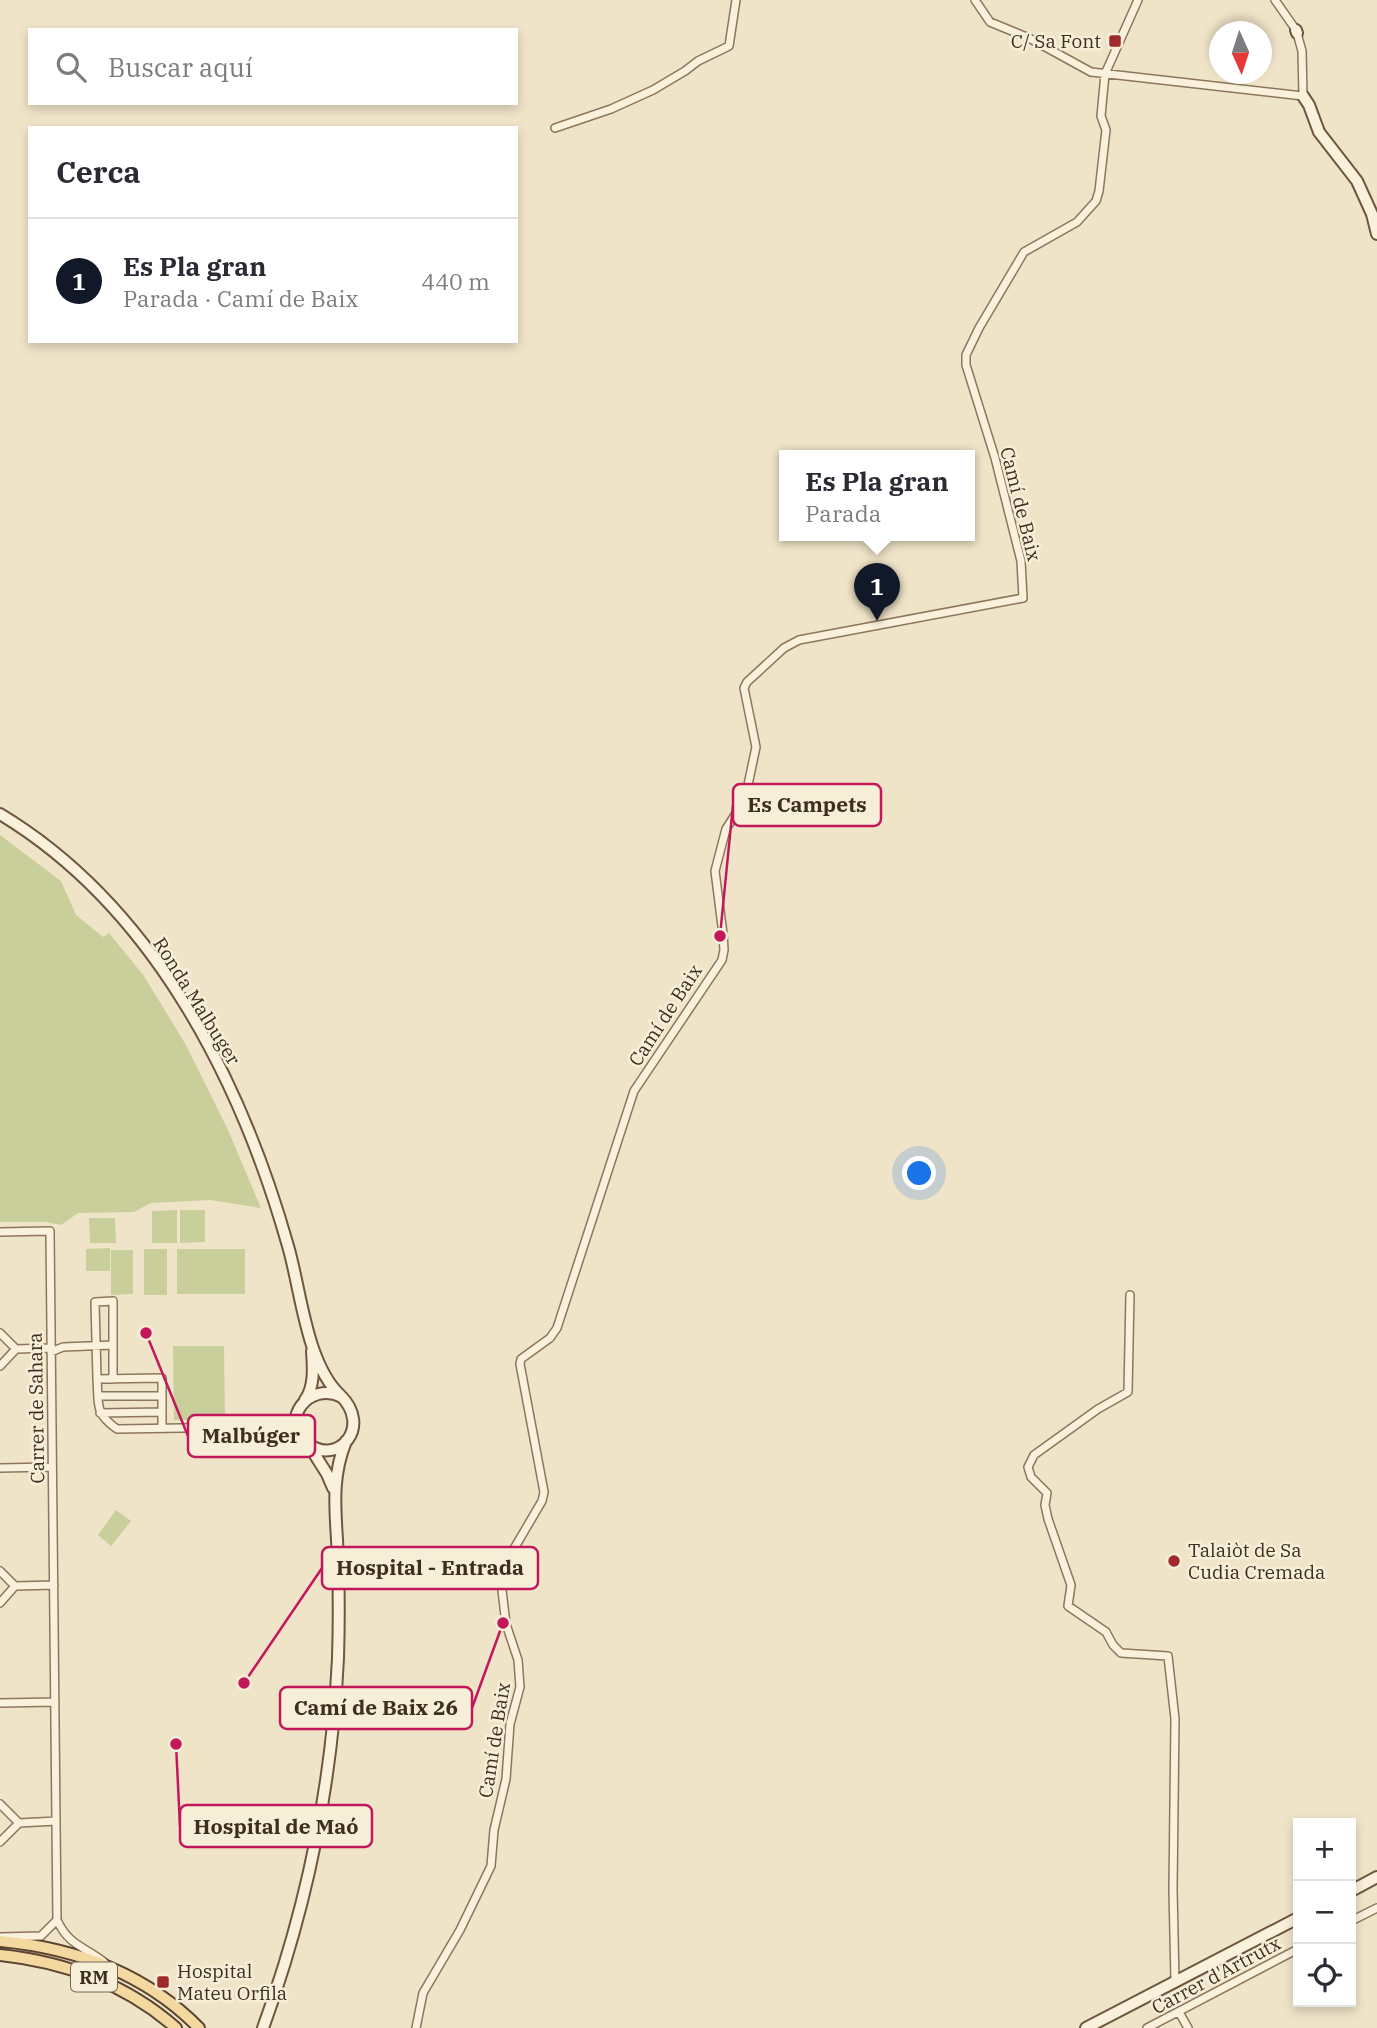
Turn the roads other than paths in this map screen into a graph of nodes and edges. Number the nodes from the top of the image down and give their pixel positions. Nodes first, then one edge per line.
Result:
1 (736, 0) edge
2 (975, 0) edge
3 (1138, 0) edge
4 (1275, 0) edge
5 (1105, 74) junction
6 (1303, 96) junction
7 (555, 128) dead end
8 (1377, 234) edge
9 (0, 814) edge
10 (0, 1232) edge
11 (1130, 1295) dead end
12 (0, 1334) edge
13 (311, 1338) junction
14 (113, 1345) junction
15 (96, 1346) junction
16 (51, 1347) junction
17 (16, 1349) junction
18 (0, 1366) edge
19 (97, 1379) junction
20 (113, 1379) junction
21 (98, 1396) junction
22 (162, 1396) junction
23 (342, 1397) junction
24 (305, 1400) junction
25 (162, 1412) junction
26 (100, 1413) junction
27 (248, 1427) dead end
28 (162, 1428) junction
29 (346, 1441) junction
30 (308, 1444) junction
31 (52, 1467) junction
32 (0, 1468) edge
33 (335, 1497) junction
34 (0, 1571) edge
35 (54, 1585) junction
36 (15, 1586) junction
37 (0, 1603) edge
38 (55, 1702) junction
39 (0, 1703) edge
40 (0, 1804) edge
41 (56, 1821) junction
42 (19, 1823) junction
43 (0, 1842) edge
44 (1377, 1877) edge
45 (1356, 1888) edge
46 (1377, 1908) edge
47 (1356, 1918) edge
48 (57, 1920) junction
49 (1293, 1921) edge
50 (0, 1939) edge
51 (1293, 1952) edge
52 (0, 1955) edge
53 (108, 1966) junction
54 (1175, 1982) junction
55 (1179, 2012) junction
56 (176, 2028) edge
57 (199, 2028) edge
58 (263, 2028) edge
59 (416, 2028) edge
60 (1086, 2028) edge
61 (1147, 2028) edge
62 (1188, 2028) edge

1 - 7 street
2 - 5 street
3 - 5 street
4 - 6 street
5 - 6 street
5 - 59 street, Camí de Baix
6 - 8 street
9 - 13 street, Ronda Malbuger
10 - 16 street, Carrer de Sahara
11 - 54 street
12 - 17 street
13 - 23 street, Ronda Malbuger
13 - 24 street, Ronda Malbuger
14 - 15 street
14 - 15 street
14 - 20 street
15 - 16 street
15 - 19 street
16 - 17 street
16 - 31 street, Carrer de Sahara
17 - 18 street
19 - 20 street
19 - 21 street
20 - 22 street
21 - 22 street
21 - 26 street
22 - 25 street
23 - 24 street
23 - 29 street
24 - 30 street
25 - 26 street
25 - 28 street
26 - 28 street
27 - 28 street
29 - 30 street
29 - 33 street
30 - 33 street
31 - 32 street
31 - 35 street, Carrer de Sahara
33 - 58 street
34 - 36 street
35 - 36 street
35 - 38 street, Carrer de Sahara
36 - 37 street
38 - 39 street
38 - 41 street, Carrer de Sahara
40 - 42 street
41 - 42 street
41 - 48 street, Carrer de Sahara
42 - 43 street
44 - 45 street
46 - 47 street
48 - 50 street
48 - 53 street
49 - 54 street
50 - 53 main road, RM
51 - 55 street, Carrer d'Artrutx
52 - 56 main road, RM
53 - 57 main road, RM
54 - 60 street
55 - 61 street, Carrer d'Artrutx
55 - 62 street

